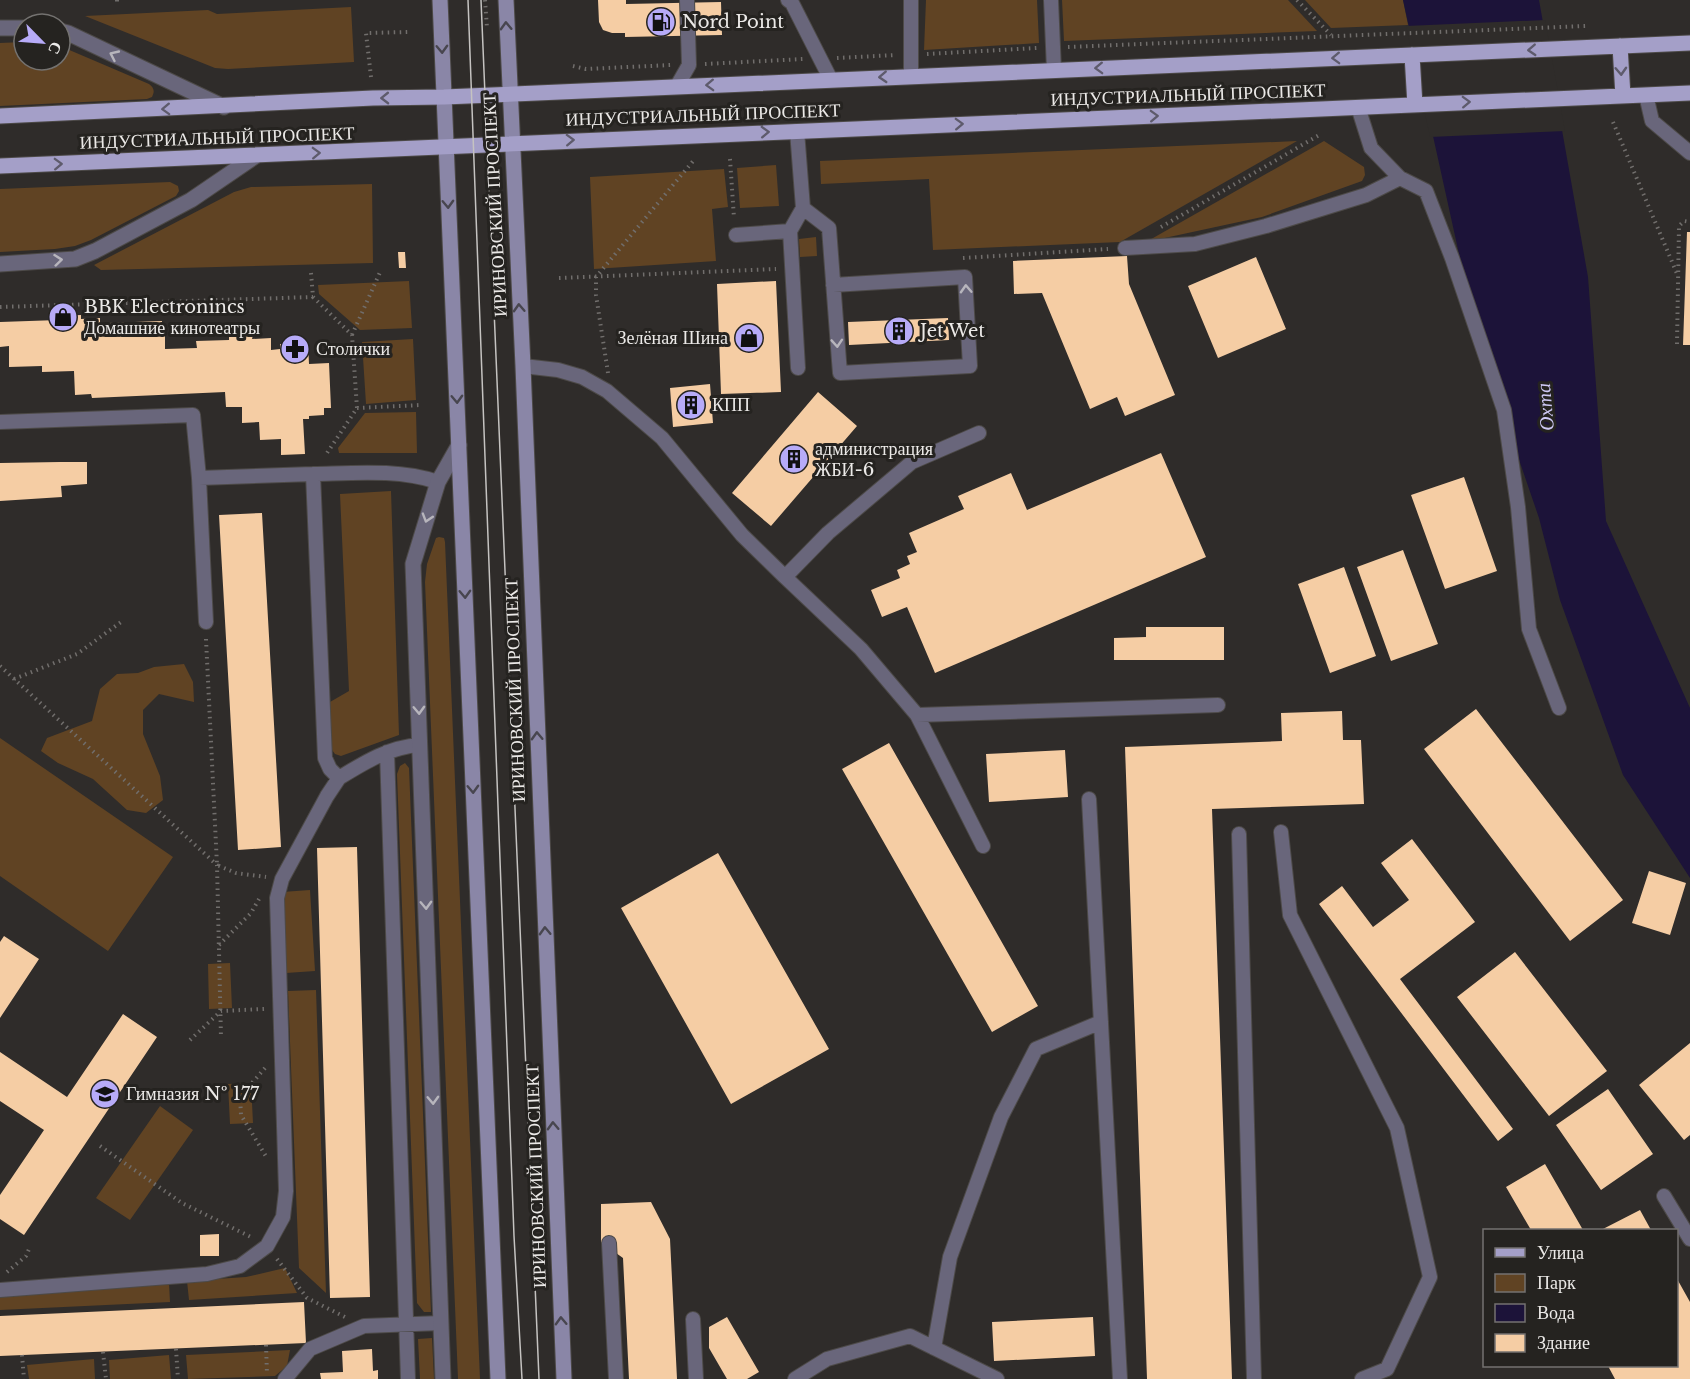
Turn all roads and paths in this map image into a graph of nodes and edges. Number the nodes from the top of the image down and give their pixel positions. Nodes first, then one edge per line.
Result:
1 (440, 0) edge
2 (485, 0) edge
3 (506, 0) edge
4 (687, 0) edge
5 (788, 0) edge
6 (911, 0) edge
7 (1051, 0) edge
8 (1297, 0) edge
9 (1586, 26) dead end
10 (487, 28) dead end
11 (409, 32) dead end
12 (72, 35) edge
13 (1331, 36) junction
14 (1690, 43) edge
15 (1620, 46) junction
16 (1053, 48) junction
17 (911, 54) junction
18 (1412, 55) junction
19 (821, 58) junction
20 (689, 64) junction
21 (573, 66) dead end
22 (1054, 70) junction
23 (911, 76) junction
24 (371, 77) dead end
25 (831, 80) junction
26 (677, 86) junction
27 (1690, 93) edge
28 (509, 95) junction
29 (1646, 95) junction
30 (1623, 96) junction
31 (444, 98) junction
32 (1411, 105) junction
33 (224, 107) junction
34 (1358, 107) junction
35 (0, 116) edge
36 (1613, 122) dead end
37 (797, 131) junction
38 (1321, 134) dead end
39 (511, 143) junction
40 (446, 146) junction
41 (1690, 153) edge
42 (257, 155) junction
43 (730, 159) dead end
44 (694, 160) dead end
45 (0, 166) edge
46 (1400, 178) junction
47 (803, 208) junction
48 (1690, 222) edge
49 (1156, 230) dead end
50 (790, 231) junction
51 (736, 235) joint
52 (1125, 248) joint
53 (961, 258) dead end
54 (0, 264) edge
55 (792, 268) junction
56 (381, 270) dead end
57 (311, 273) dead end
58 (596, 276) junction
59 (1678, 276) junction
60 (558, 278) dead end
61 (833, 285) junction
62 (313, 297) junction
63 (0, 307) edge
64 (352, 335) junction
65 (1677, 344) dead end
66 (523, 366) junction
67 (798, 368) dead end
68 (607, 392) junction
69 (421, 405) dead end
70 (357, 408) junction
71 (0, 422) edge
72 (979, 433) dead end
73 (459, 445) junction
74 (313, 474) junction
75 (199, 478) junction
76 (438, 482) junction
77 (785, 577) junction
78 (121, 622) dead end
79 (206, 622) joint
80 (0, 666) edge
81 (14, 679) junction
82 (1218, 705) dead end
83 (1559, 708) dead end
84 (917, 715) junction
85 (420, 745) junction
86 (387, 752) junction
87 (339, 778) junction
88 (1089, 799) dead end
89 (1281, 832) dead end
90 (1239, 834) dead end
91 (983, 846) dead end
92 (217, 865) junction
93 (267, 886) dead end
94 (261, 895) dead end
95 (219, 945) junction
96 (280, 1009) junction
97 (221, 1011) junction
98 (1101, 1022) junction
99 (221, 1038) dead end
100 (190, 1040) dead end
101 (282, 1050) junction
102 (100, 1146) dead end
103 (269, 1162) dead end
104 (1665, 1196) dead end
105 (1690, 1239) edge
106 (609, 1243) dead end
107 (267, 1246) junction
108 (30, 1247) dead end
109 (0, 1279) edge
110 (0, 1290) edge
111 (693, 1319) dead end
112 (441, 1323) junction
113 (406, 1324) junction
114 (364, 1326) junction
115 (266, 1345) dead end
116 (934, 1348) junction
117 (176, 1349) dead end
118 (103, 1352) dead end
119 (22, 1356) dead end
120 (24, 1379) edge
121 (105, 1379) edge
122 (178, 1379) edge
123 (267, 1379) edge
124 (285, 1379) edge
125 (408, 1379) edge
126 (443, 1379) edge
127 (498, 1379) edge
128 (564, 1379) edge
129 (616, 1379) edge
130 (696, 1379) edge
131 (795, 1379) edge
132 (997, 1379) edge
133 (1120, 1379) edge
134 (1254, 1379) edge
135 (1362, 1379) edge

1 -> 31 main road
2 - 10 path
28 -> 3 main road, ИРИНОВСКИЙ ПРОСПЕКТ
4 - 20 lane
5 - 19 lane
6 - 17 lane
7 - 16 lane
8 - 13 path
9 - 13 path
11 - 24 path
33 -> 12 street
13 - 16 path
14 - 15 main road
15 -> 18 main road, ИНДУСТРИАЛЬНЫЙ ПРОСПЕКТ
15 -> 30 main road
16 - 17 path
16 - 22 lane
17 - 19 path
17 - 23 lane
18 -> 22 main road, ИНДУСТРИАЛЬНЫЙ ПРОСПЕКТ
18 - 32 main road
19 - 20 path
19 - 25 lane
20 - 21 path
20 - 26 lane
22 - 23 main road, ИНДУСТРИАЛЬНЫЙ ПРОСПЕКТ
23 -> 25 main road, ИНДУСТРИАЛЬНЫЙ ПРОСПЕКТ
25 -> 26 main road, ИНДУСТРИАЛЬНЫЙ ПРОСПЕКТ
26 - 28 main road, ИНДУСТРИАЛЬНЫЙ ПРОСПЕКТ
27 - 29 main road
28 - 31 main road, ИНДУСТРИАЛЬНЫЙ ПРОСПЕКТ
28 - 39 main road, ИРИНОВСКИЙ ПРОСПЕКТ
29 - 30 main road
29 - 41 lane
32 -> 30 main road, ИНДУСТРИАЛЬНЫЙ ПРОСПЕКТ
31 -> 33 main road, ИНДУСТРИАЛЬНЫЙ ПРОСПЕКТ
31 - 40 main road
32 - 34 main road, ИНДУСТРИАЛЬНЫЙ ПРОСПЕКТ
33 -> 35 main road, ИНДУСТРИАЛЬНЫЙ ПРОСПЕКТ
37 -> 34 main road, ИНДУСТРИАЛЬНЫЙ ПРОСПЕКТ
34 - 46 lane
36 - 59 path
39 -> 37 main road, ИНДУСТРИАЛЬНЫЙ ПРОСПЕКТ
37 - 47 lane
38 - 49 path
39 - 40 main road, ИНДУСТРИАЛЬНЫЙ ПРОСПЕКТ
66 -> 39 main road, ИРИНОВСКИЙ ПРОСПЕКТ
42 -> 40 main road, ИНДУСТРИАЛЬНЫЙ ПРОСПЕКТ
40 -> 73 main road
45 -> 42 main road, ИНДУСТРИАЛЬНЫЙ ПРОСПЕКТ
54 -> 42 street
43 - 51 path
44 - 58 path
46 - 52 lane
46 - 83 lane
47 - 50 lane
47 - 61 lane
48 - 59 path
50 - 51 lane
50 - 55 lane
52 - 53 path
55 - 58 path
55 - 67 lane
56 - 64 path
57 - 62 path
58 - 60 path
58 - 68 path
59 - 65 path
61 -> 61 lane
62 - 63 path
62 - 64 path
64 - 70 path
66 - 68 lane
128 -> 66 main road, ИРИНОВСКИЙ ПРОСПЕКТ
68 - 77 lane
69 - 70 path
70 - 74 path
71 - 75 lane
72 - 77 lane
73 - 76 street
73 -> 127 main road
74 - 75 lane
74 - 76 lane
74 - 87 lane
75 - 79 lane
76 -> 85 street
77 - 84 lane
78 - 81 path
79 - 92 path
80 - 81 path
81 - 92 path
82 - 84 lane
84 - 91 lane
85 - 86 lane
85 -> 112 street
86 - 87 lane
86 - 113 lane
87 - 96 lane
88 - 98 lane
89 - 135 lane
90 - 134 lane
92 - 93 path
92 - 95 path
94 - 95 path
95 - 97 path
96 - 97 path
96 - 101 lane
97 - 99 path
97 - 100 path
98 - 116 lane
98 - 133 lane
101 - 103 path
101 - 107 lane
102 - 107 path
104 - 105 lane
106 - 129 lane
107 - 110 lane
107 - 114 path
108 - 109 path
111 - 130 lane
112 - 113 lane
112 - 126 street
113 - 114 lane
113 - 125 lane
114 - 124 lane
115 - 123 path
116 - 131 lane
116 - 132 lane
117 - 122 path
118 - 121 path
119 - 120 path

